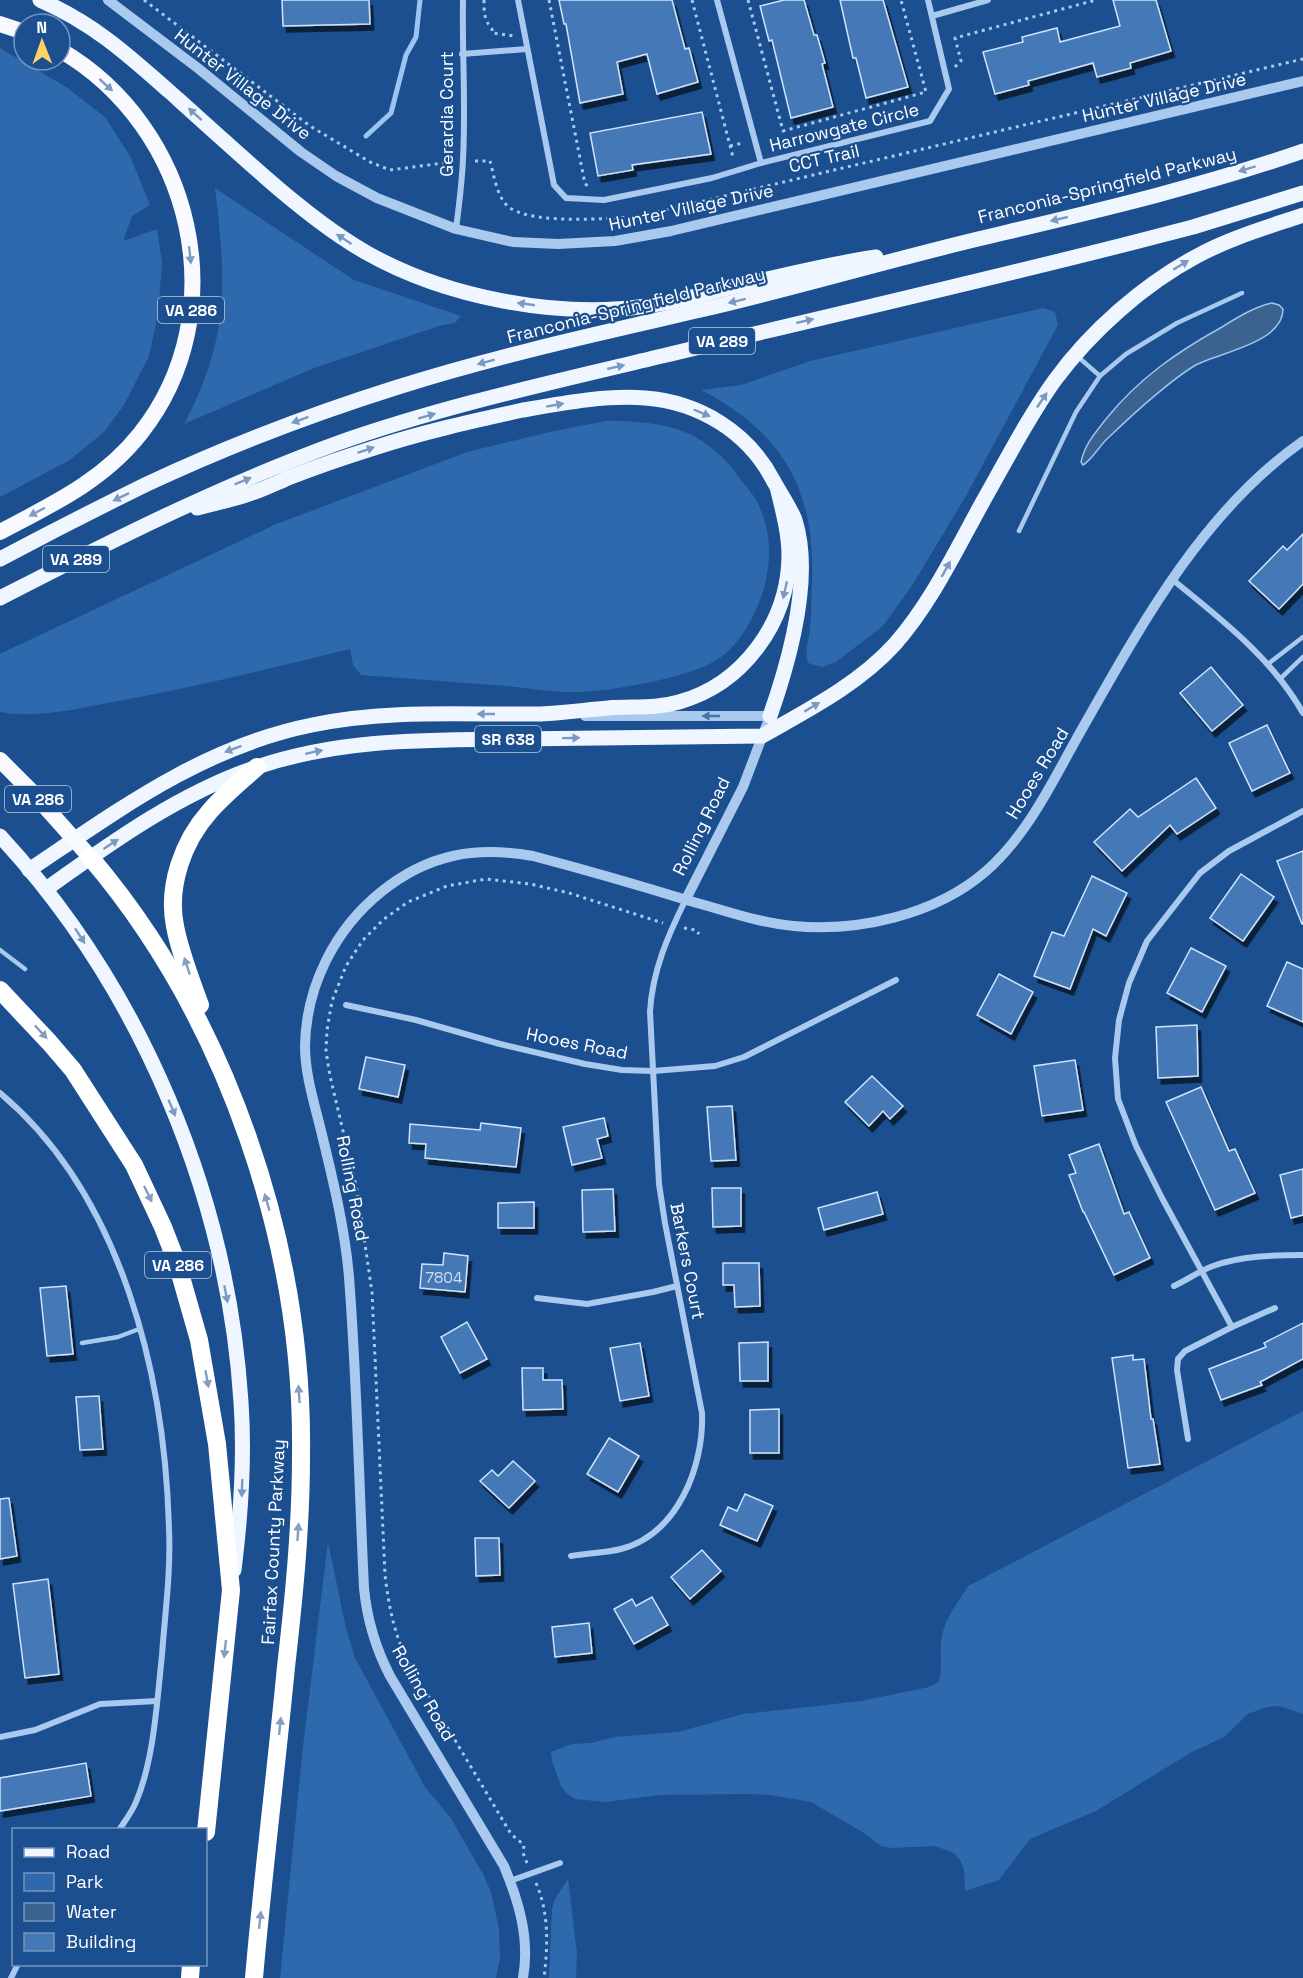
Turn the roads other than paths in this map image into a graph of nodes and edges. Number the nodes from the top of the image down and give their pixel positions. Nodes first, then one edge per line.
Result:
1 (40, 0) edge
2 (108, 0) edge
3 (463, 0) edge
4 (518, 0) edge
5 (717, 0) edge
6 (928, 0) edge
7 (988, 0) edge
8 (932, 15) junction
9 (527, 49) junction
10 (462, 54) junction
11 (72, 58) edge
12 (1303, 81) edge
13 (1303, 151) edge
14 (761, 163) junction
15 (1303, 193) edge
16 (1303, 215) edge
17 (456, 229) junction
18 (956, 244) junction
19 (1242, 293) dead end
20 (1075, 354) junction
21 (1100, 376) junction
22 (1303, 441) edge
23 (778, 490) junction
24 (151, 521) junction
25 (1019, 531) dead end
26 (0, 532) edge
27 (0, 559) edge
28 (1173, 580) junction
29 (0, 598) edge
30 (1303, 637) edge
31 (1303, 657) edge
32 (1268, 664) junction
33 (1280, 679) junction
34 (1303, 713) edge
35 (544, 714) junction
36 (770, 716) junction
37 (762, 736) junction
38 (0, 759) edge
39 (257, 767) junction
40 (1303, 811) edge
41 (0, 836) edge
42 (74, 840) junction
43 (90, 857) junction
44 (30, 870) junction
45 (46, 889) junction
46 (686, 899) junction
47 (0, 950) edge
48 (25, 969) dead end
49 (896, 980) dead end
50 (0, 990) edge
51 (346, 1005) dead end
52 (218, 1061) junction
53 (653, 1071) junction
54 (0, 1094) edge
55 (1303, 1255) edge
56 (1202, 1272) junction
57 (677, 1286) junction
58 (1174, 1286) dead end
59 (537, 1298) dead end
60 (1275, 1308) dead end
61 (1232, 1327) junction
62 (139, 1329) junction
63 (82, 1343) dead end
64 (1188, 1439) dead end
65 (571, 1556) dead end
66 (231, 1590) junction
67 (157, 1701) junction
68 (0, 1737) edge
69 (120, 1828) edge
70 (206, 1828) edge
71 (560, 1863) dead end
72 (510, 1881) junction
73 (254, 1978) edge
74 (523, 1978) edge

18 -> 1 main road
2 - 17 street, Hunter Village Drive
3 - 10 street, Gerardia Court
4 - 9 street, Harrowgate Circle
5 - 14 street, Harrowgate Circle
6 - 8 street, Harrowgate Circle
7 - 8 street
8 - 14 street, Harrowgate Circle
9 - 10 street
9 - 14 street, Harrowgate Circle
10 - 17 street, Gerardia Court
11 -> 26 highway, VA 286
12 - 17 street, Hunter Village Drive
13 -> 18 main road, Franconia-Springfield Parkway / VA 289
24 -> 15 main road, VA 289
20 -> 16 main road
18 -> 27 main road, Franconia-Springfield Parkway / VA 289
19 - 21 lane
20 - 21 lane
37 -> 20 main road
21 - 25 lane
22 - 28 street, Hooes Road
24 -> 23 main road
23 -> 35 main road
23 - 36 main road
24 - 29 main road, VA 289
28 - 32 street
28 - 46 street, Hooes Road
30 - 32 lane
31 - 33 lane
32 - 33 street
33 - 34 street
36 -> 35 street, SR 638
35 -> 42 main road, SR 638
36 - 37 street, Rolling Road
39 -> 37 main road, SR 638
37 - 46 street, Rolling Road
38 - 42 highway, Fairfax County Parkway / VA 286
43 -> 39 main road, SR 638
52 -> 39 highway
40 - 56 street
41 - 44 main road
42 - 43 highway, Fairfax County Parkway / VA 286
42 - 44 main road, SR 638
43 - 45 main road, SR 638
43 - 52 highway, Fairfax County Parkway / VA 286
44 - 45 main road
45 -> 66 main road
46 - 53 street, Barkers Court
46 - 72 street, Rolling Road
47 - 48 lane
49 - 53 street, Hooes Road
50 -> 66 highway, VA 286
51 - 53 street, Hooes Road
73 -> 52 highway, Fairfax County Parkway / VA 286
53 - 57 street, Barkers Court
54 - 62 street
55 - 56 street
56 - 58 street
56 - 61 street
57 - 59 street
57 - 65 street, Barkers Court
60 - 61 street
61 - 64 street
62 - 63 lane
62 - 67 street
66 -> 70 highway, VA 286
67 - 68 street
67 - 69 street
71 - 72 street
72 - 74 street, Rolling Road

